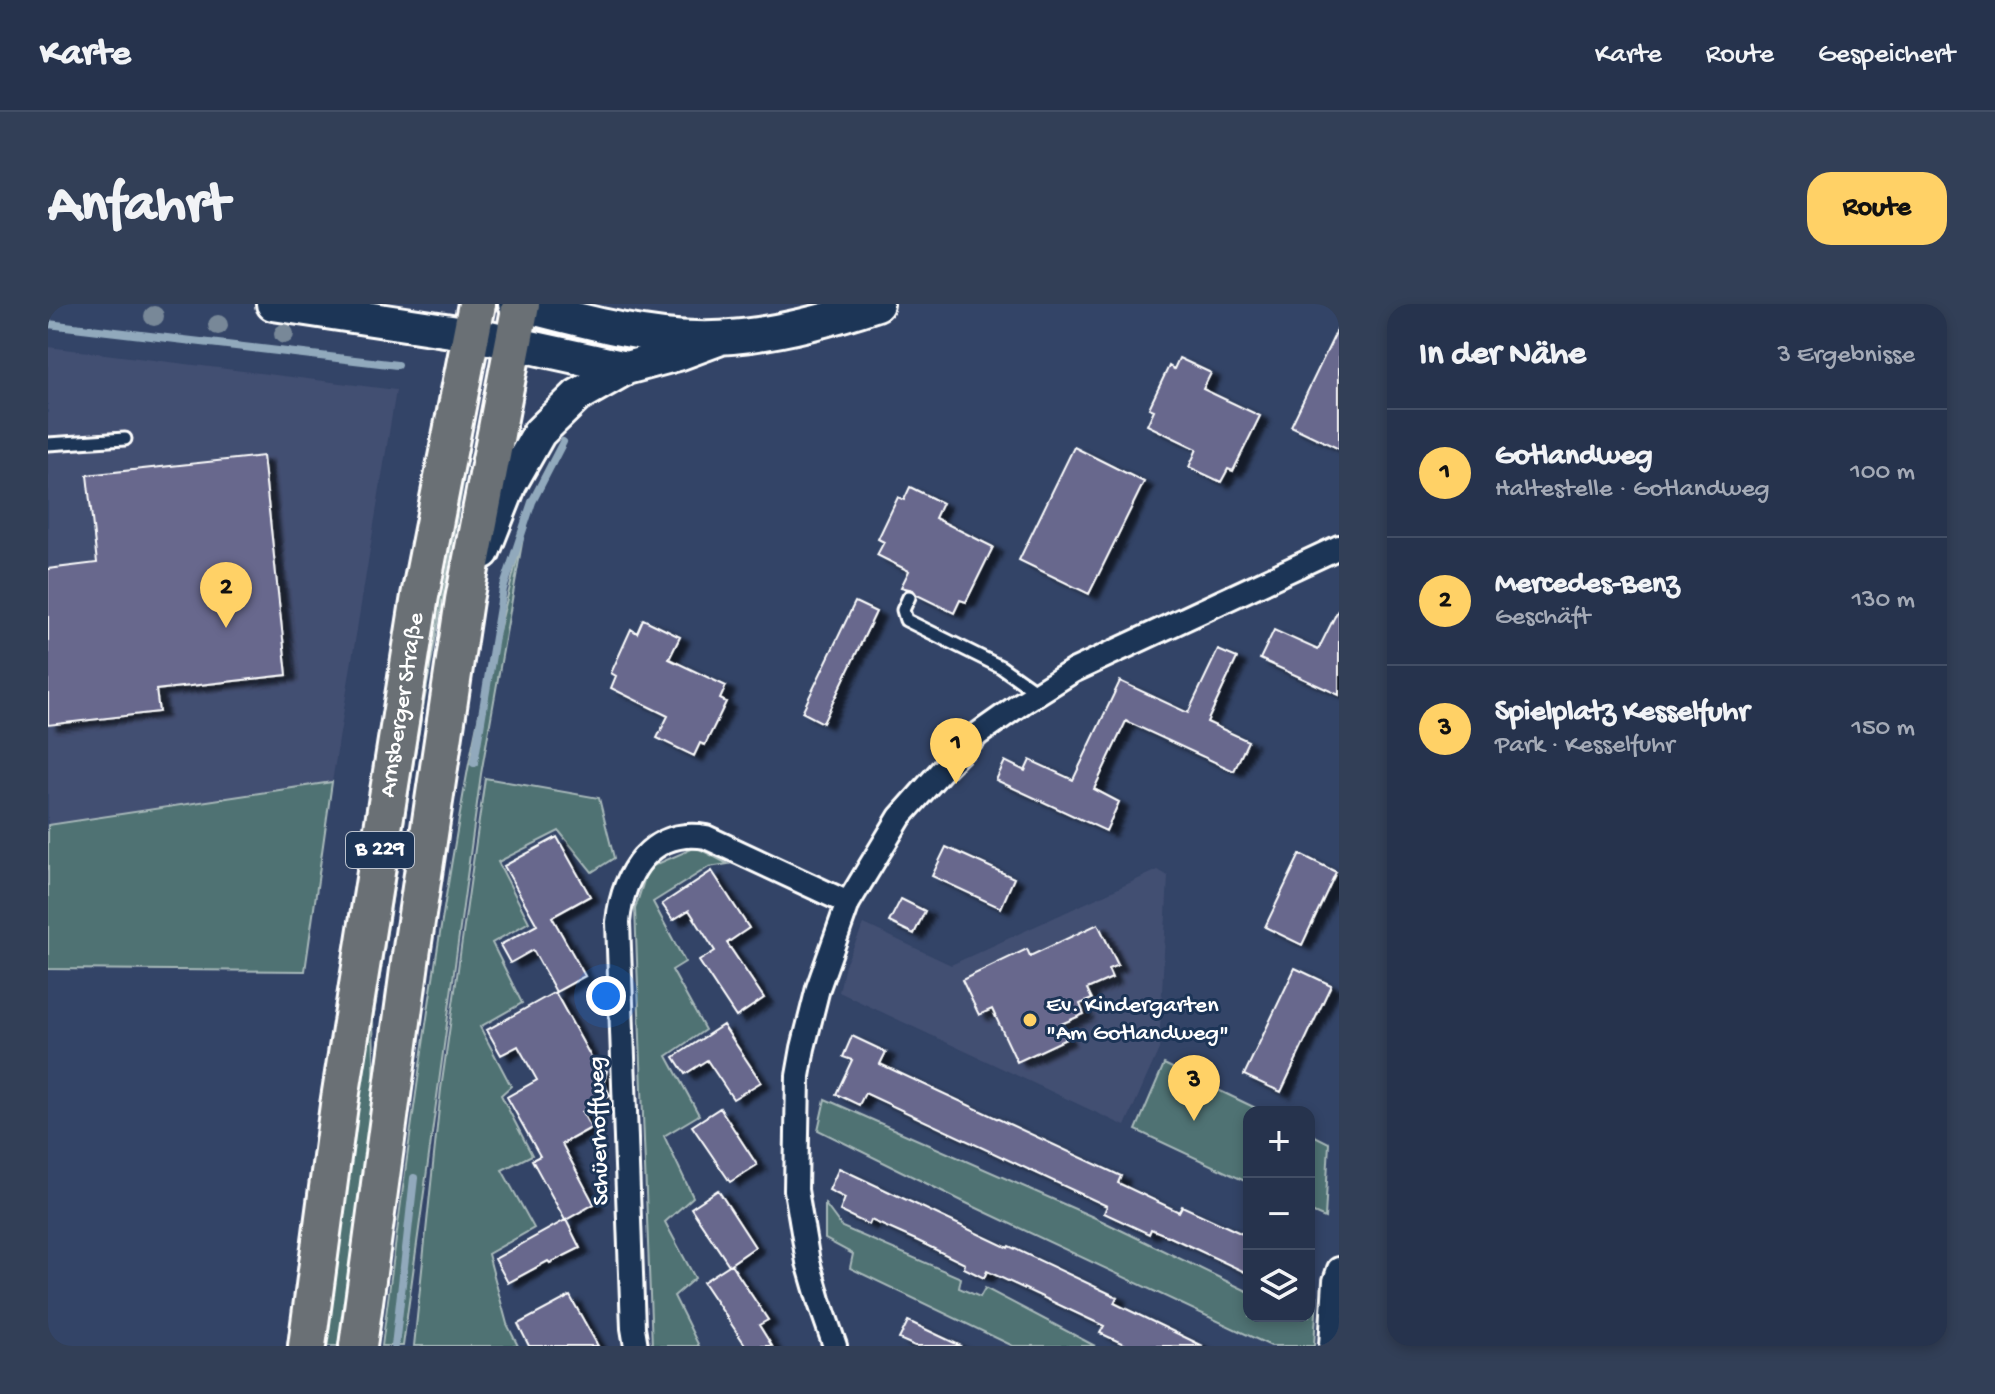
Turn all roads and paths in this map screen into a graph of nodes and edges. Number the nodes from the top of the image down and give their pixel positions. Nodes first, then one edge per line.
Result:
1 (273, 304) edge
2 (519, 304) edge
3 (877, 304) edge
4 (474, 319) edge
5 (721, 338) junction
6 (513, 343) junction
7 (626, 368) junction
8 (125, 439) dead end
9 (48, 444) edge
10 (1339, 547) edge
11 (909, 597) dead end
12 (464, 600) junction
13 (1038, 693) junction
14 (848, 903) junction
15 (1339, 1269) edge
16 (307, 1346) edge
17 (358, 1346) edge
18 (636, 1346) edge
19 (835, 1346) edge
20 (1331, 1346) edge

1 - 4 main road
2 - 5 main road
2 - 6 main road, Arnsberger Straße / B 229
3 - 5 main road
4 - 6 main road
4 - 16 main road, Arnsberger Straße / B 229
5 - 7 main road
6 - 7 main road
6 - 12 main road, Arnsberger Straße / B 229
7 - 12 main road
8 - 9 lane
10 - 13 street
11 - 13 lane
12 - 17 main road, Arnsberger Straße / B 229
13 - 14 street
14 - 18 street, Schüerhoffweg
14 - 19 street
15 - 20 street

